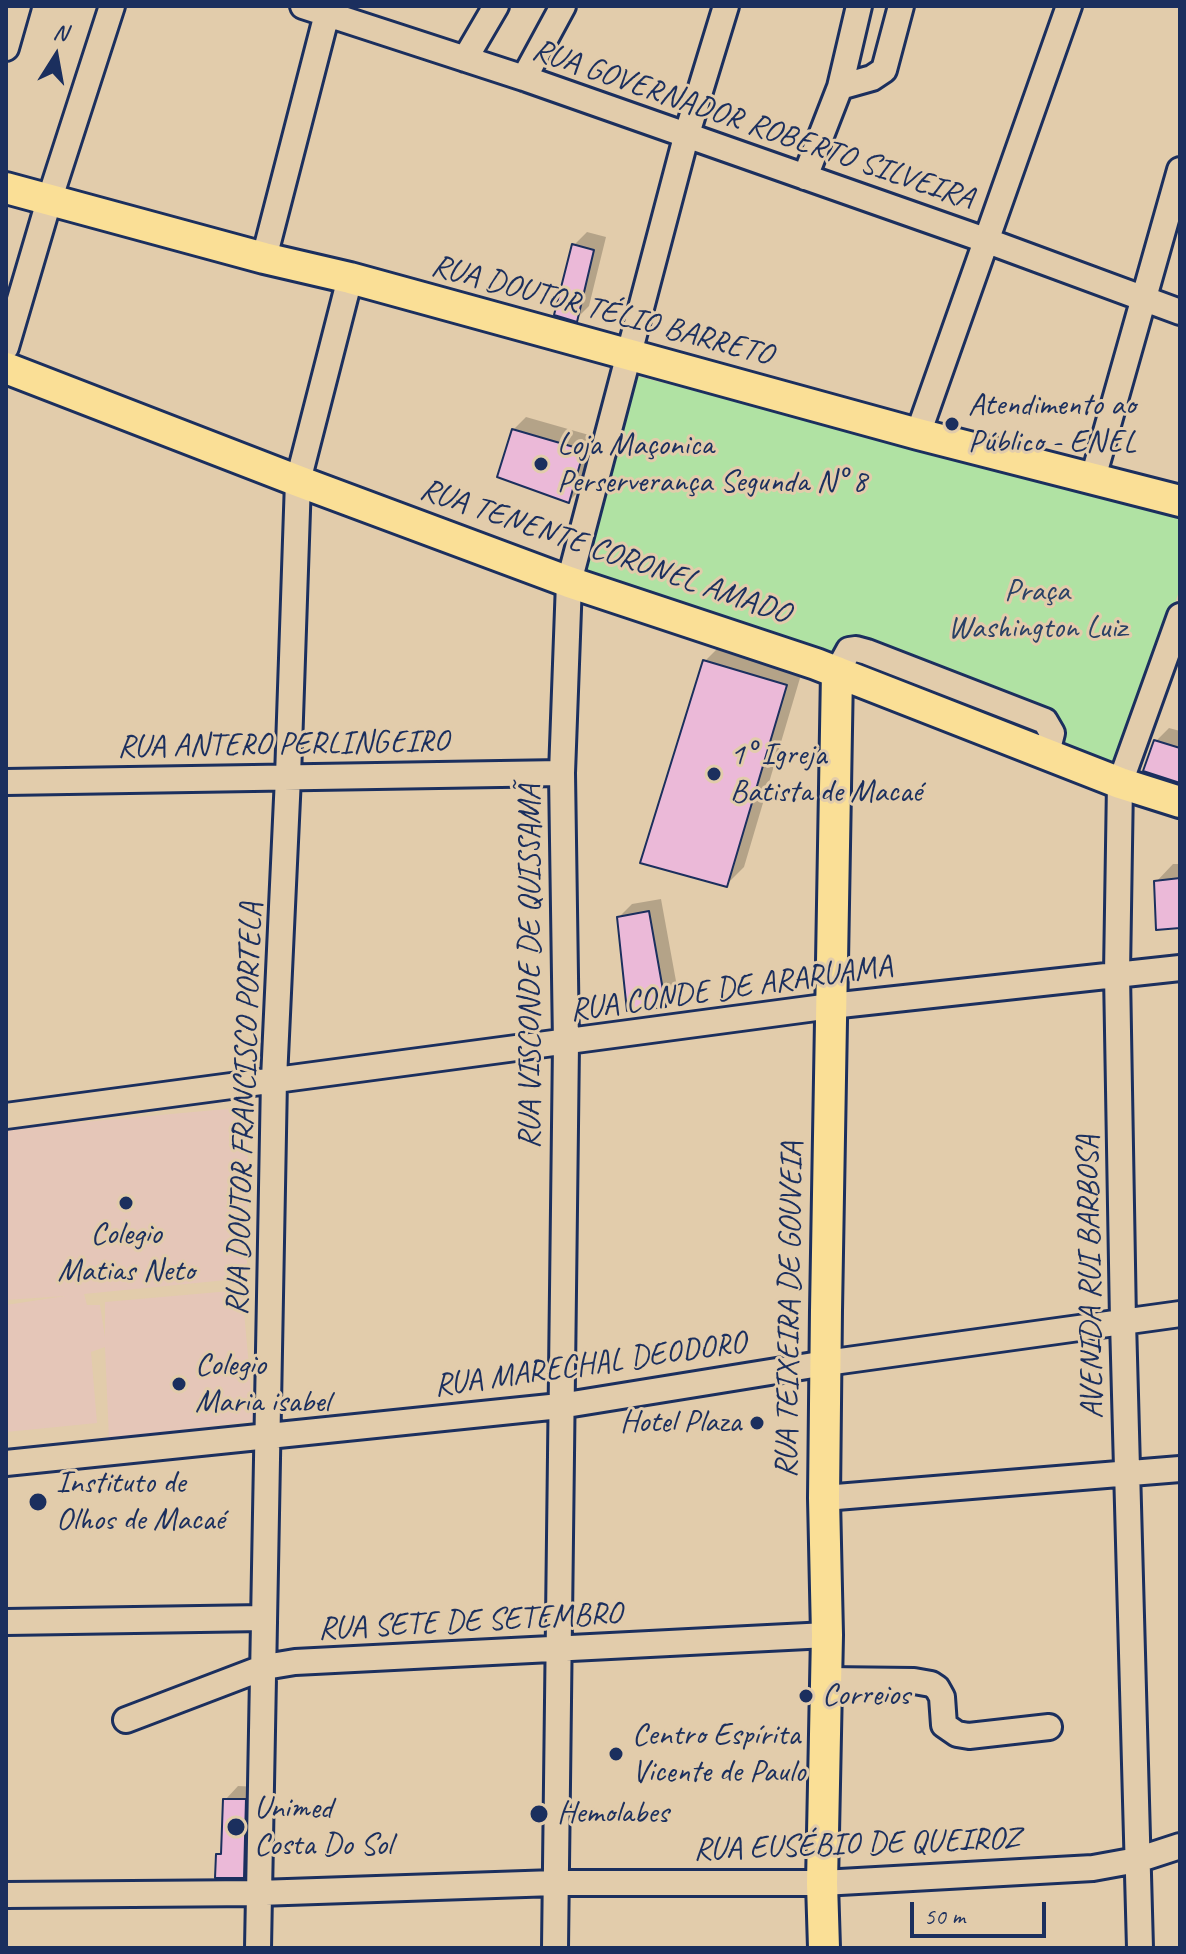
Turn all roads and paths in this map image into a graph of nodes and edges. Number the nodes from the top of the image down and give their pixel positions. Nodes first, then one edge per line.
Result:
1 (18, 6) edge
2 (112, 6) edge
3 (496, 6) edge
4 (563, 6) edge
5 (726, 6) edge
6 (859, 6) edge
7 (901, 6) edge
8 (1069, 6) edge
9 (319, 9) edge
10 (6, 48) edge
11 (465, 59) junction
12 (524, 78) junction
13 (840, 87) junction
14 (686, 137) junction
15 (1180, 170) edge
16 (805, 177) junction
17 (6, 188) edge
18 (49, 201) junction
19 (985, 240) junction
20 (264, 258) junction
21 (350, 278) junction
22 (1144, 299) junction
23 (1180, 312) edge
24 (6, 347) edge
25 (628, 356) junction
26 (6, 368) edge
27 (918, 434) junction
28 (1093, 478) junction
29 (298, 481) junction
30 (1180, 501) edge
31 (569, 582) junction
32 (1180, 616) edge
33 (837, 672) junction
34 (562, 773) junction
35 (288, 777) junction
36 (6, 782) edge
37 (1120, 783) junction
38 (1180, 802) edge
39 (1180, 968) edge
40 (1117, 973) junction
41 (831, 1006) junction
42 (566, 1044) junction
43 (274, 1079) junction
44 (6, 1116) edge
45 (1180, 1314) edge
46 (1123, 1321) junction
47 (826, 1363) junction
48 (560, 1406) junction
49 (269, 1436) junction
50 (6, 1463) edge
51 (1180, 1469) edge
52 (1127, 1474) junction
53 (824, 1498) junction
54 (264, 1618) junction
55 (6, 1622) edge
56 (827, 1635) junction
57 (559, 1650) junction
58 (265, 1667) junction
59 (826, 1680) junction
60 (126, 1720) dead end
61 (1049, 1727) dead end
62 (1180, 1846) edge
63 (1137, 1860) junction
64 (555, 1883) junction
65 (822, 1883) junction
66 (258, 1893) junction
67 (6, 1895) edge
68 (258, 1948) edge
69 (555, 1948) edge
70 (824, 1948) edge
71 (1140, 1948) edge

1 - 10 street
2 - 18 street
3 - 11 street
4 - 12 street
5 - 14 street, RUA VISCONDE DE QUISSAMÃ
6 - 13 street
7 - 13 street
8 - 19 street
9 - 11 street, RUA GOVERNADOR ROBERTO SILVEIRA
9 - 20 street
11 - 12 street, RUA GOVERNADOR ROBERTO SILVEIRA
12 - 14 street, RUA GOVERNADOR ROBERTO SILVEIRA
13 - 16 street
14 - 16 street, RUA GOVERNADOR ROBERTO SILVEIRA
14 - 25 street, RUA VISCONDE DE QUISSAMÃ
15 - 22 street
16 - 19 street, RUA GOVERNADOR ROBERTO SILVEIRA
17 - 18 main road, RUA DOUTOR TÉLIO BARRETO
18 - 20 main road, RUA DOUTOR TÉLIO BARRETO
18 - 24 street
19 - 22 street, RUA GOVERNADOR ROBERTO SILVEIRA
19 - 27 street
20 - 21 main road, RUA DOUTOR TÉLIO BARRETO
21 - 25 main road, RUA DOUTOR TÉLIO BARRETO
21 - 29 street, RUA DOUTOR FRANCISCO PORTELA
22 - 23 street, RUA GOVERNADOR ROBERTO SILVEIRA
22 - 28 street
25 - 27 main road, RUA DOUTOR TÉLIO BARRETO
25 - 31 street, RUA VISCONDE DE QUISSAMÃ
26 - 29 main road, RUA TENENTE CORONEL AMADO
27 - 28 main road, RUA DOUTOR TÉLIO BARRETO
28 - 30 main road, RUA DOUTOR TÉLIO BARRETO
29 - 31 main road, RUA TENENTE CORONEL AMADO
29 - 35 street, RUA DOUTOR FRANCISCO PORTELA
31 - 33 main road, RUA TENENTE CORONEL AMADO
31 - 34 street, RUA VISCONDE DE QUISSAMÃ
32 - 37 street, AVENIDA RUI BARBOSA
33 - 37 main road, RUA TENENTE CORONEL AMADO
33 - 41 main road, RUA TEIXEIRA DE GOUVEIA
34 - 35 street, RUA ANTERO PERLINGEIRO
34 - 42 street, RUA VISCONDE DE QUISSAMÃ
35 - 36 street, RUA ANTERO PERLINGEIRO
35 - 43 street, RUA DOUTOR FRANCISCO PORTELA
37 - 38 main road, RUA TENENTE CORONEL AMADO
37 - 40 street, AVENIDA RUI BARBOSA
39 - 40 street, RUA CONDE DE ARARUAMA
40 - 41 street, RUA CONDE DE ARARUAMA
40 - 46 street, AVENIDA RUI BARBOSA
41 - 42 street, RUA CONDE DE ARARUAMA
41 - 47 main road, RUA TEIXEIRA DE GOUVEIA
42 - 43 street, RUA CONDE DE ARARUAMA
42 - 48 street, RUA VISCONDE DE QUISSAMÃ
43 - 44 street, RUA CONDE DE ARARUAMA
43 - 49 street, RUA DOUTOR FRANCISCO PORTELA
45 - 46 street, RUA MARECHAL DEODORO
46 - 47 street, RUA MARECHAL DEODORO
46 - 52 street, AVENIDA RUI BARBOSA
47 - 48 street, RUA MARECHAL DEODORO
47 - 53 main road, RUA TEIXEIRA DE GOUVEIA
48 - 49 street, RUA MARECHAL DEODORO
48 - 57 street, RUA VISCONDE DE QUISSAMÃ
49 - 50 street, RUA MARECHAL DEODORO
49 - 54 street, RUA DOUTOR FRANCISCO PORTELA
51 - 52 street
52 - 53 street
52 - 63 street, AVENIDA RUI BARBOSA
53 - 56 main road, RUA TEIXEIRA DE GOUVEIA
54 - 55 street
54 - 58 street, RUA DOUTOR FRANCISCO PORTELA
56 - 57 street, RUA SETE DE SETEMBRO
56 - 59 main road, RUA TEIXEIRA DE GOUVEIA
57 - 58 street, RUA SETE DE SETEMBRO
57 - 64 street, RUA VISCONDE DE QUISSAMÃ
58 - 60 street, RUA SETE DE SETEMBRO
58 - 66 street, RUA DOUTOR FRANCISCO PORTELA
59 - 61 street
59 - 65 main road, RUA TEIXEIRA DE GOUVEIA
62 - 63 street, RUA EUSÉBIO DE QUEIROZ
63 - 65 street, RUA EUSÉBIO DE QUEIROZ
63 - 71 street, AVENIDA RUI BARBOSA
64 - 65 street, RUA EUSÉBIO DE QUEIROZ
64 - 66 street, RUA EUSÉBIO DE QUEIROZ
64 - 69 street, RUA VISCONDE DE QUISSAMÃ
65 - 70 main road, RUA TEIXEIRA DE GOUVEIA
66 - 67 street, RUA EUSÉBIO DE QUEIROZ
66 - 68 street, RUA DOUTOR FRANCISCO PORTELA

